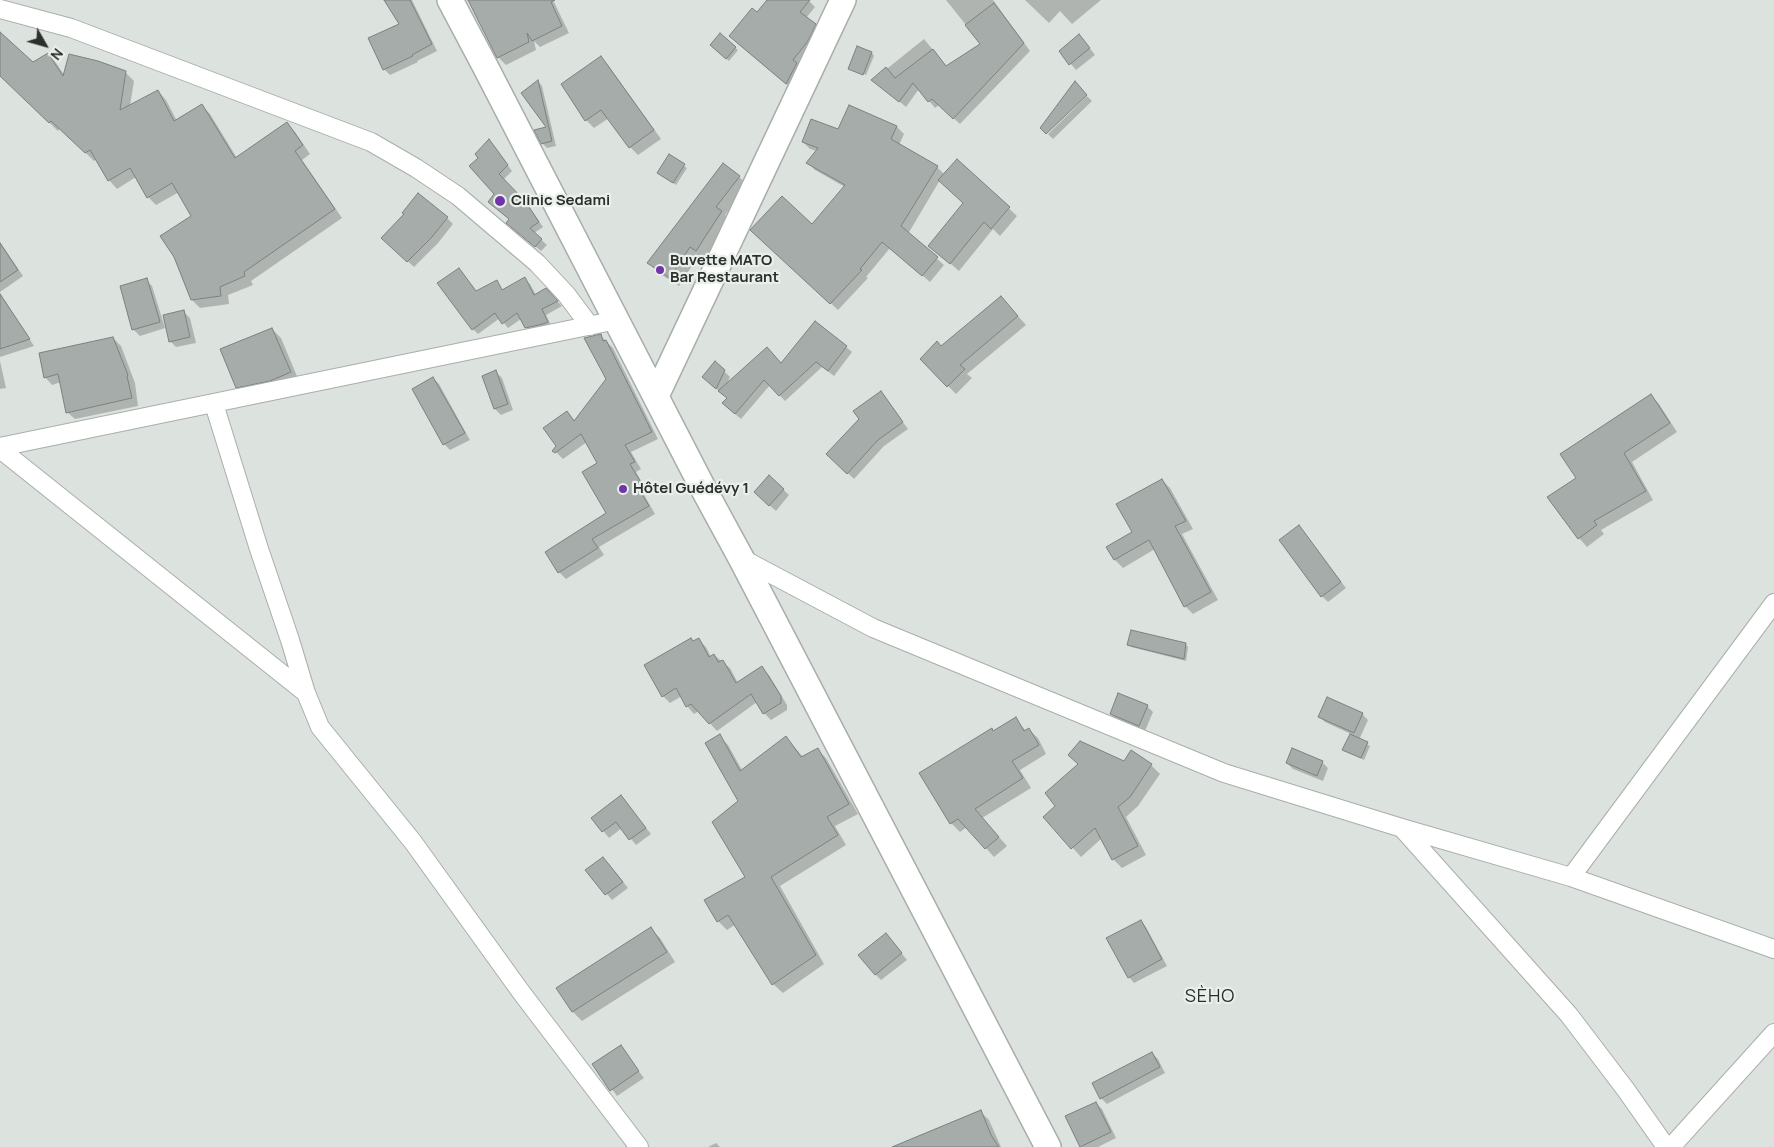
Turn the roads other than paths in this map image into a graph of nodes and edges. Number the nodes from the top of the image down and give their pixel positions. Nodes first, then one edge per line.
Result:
1 (450, 0) edge
2 (843, 0) edge
3 (0, 9) edge
4 (617, 320) junction
5 (590, 326) junction
6 (656, 396) junction
7 (214, 404) junction
8 (0, 448) edge
9 (741, 558) junction
10 (1774, 603) edge
11 (306, 693) junction
12 (1402, 828) junction
13 (1571, 877) junction
14 (1774, 949) edge
15 (1774, 1032) edge
16 (639, 1147) edge
17 (1048, 1147) edge
18 (1666, 1147) edge
19 (1671, 1147) edge

1 - 4 main road
2 - 6 main road
3 - 5 street
4 - 5 street
4 - 6 main road
5 - 7 street
6 - 9 main road
7 - 8 street
7 - 11 street
8 - 11 street
9 - 12 street
9 - 17 main road
10 - 13 street
11 - 16 street
12 - 13 street
12 - 18 street
13 - 14 street
15 - 19 street

